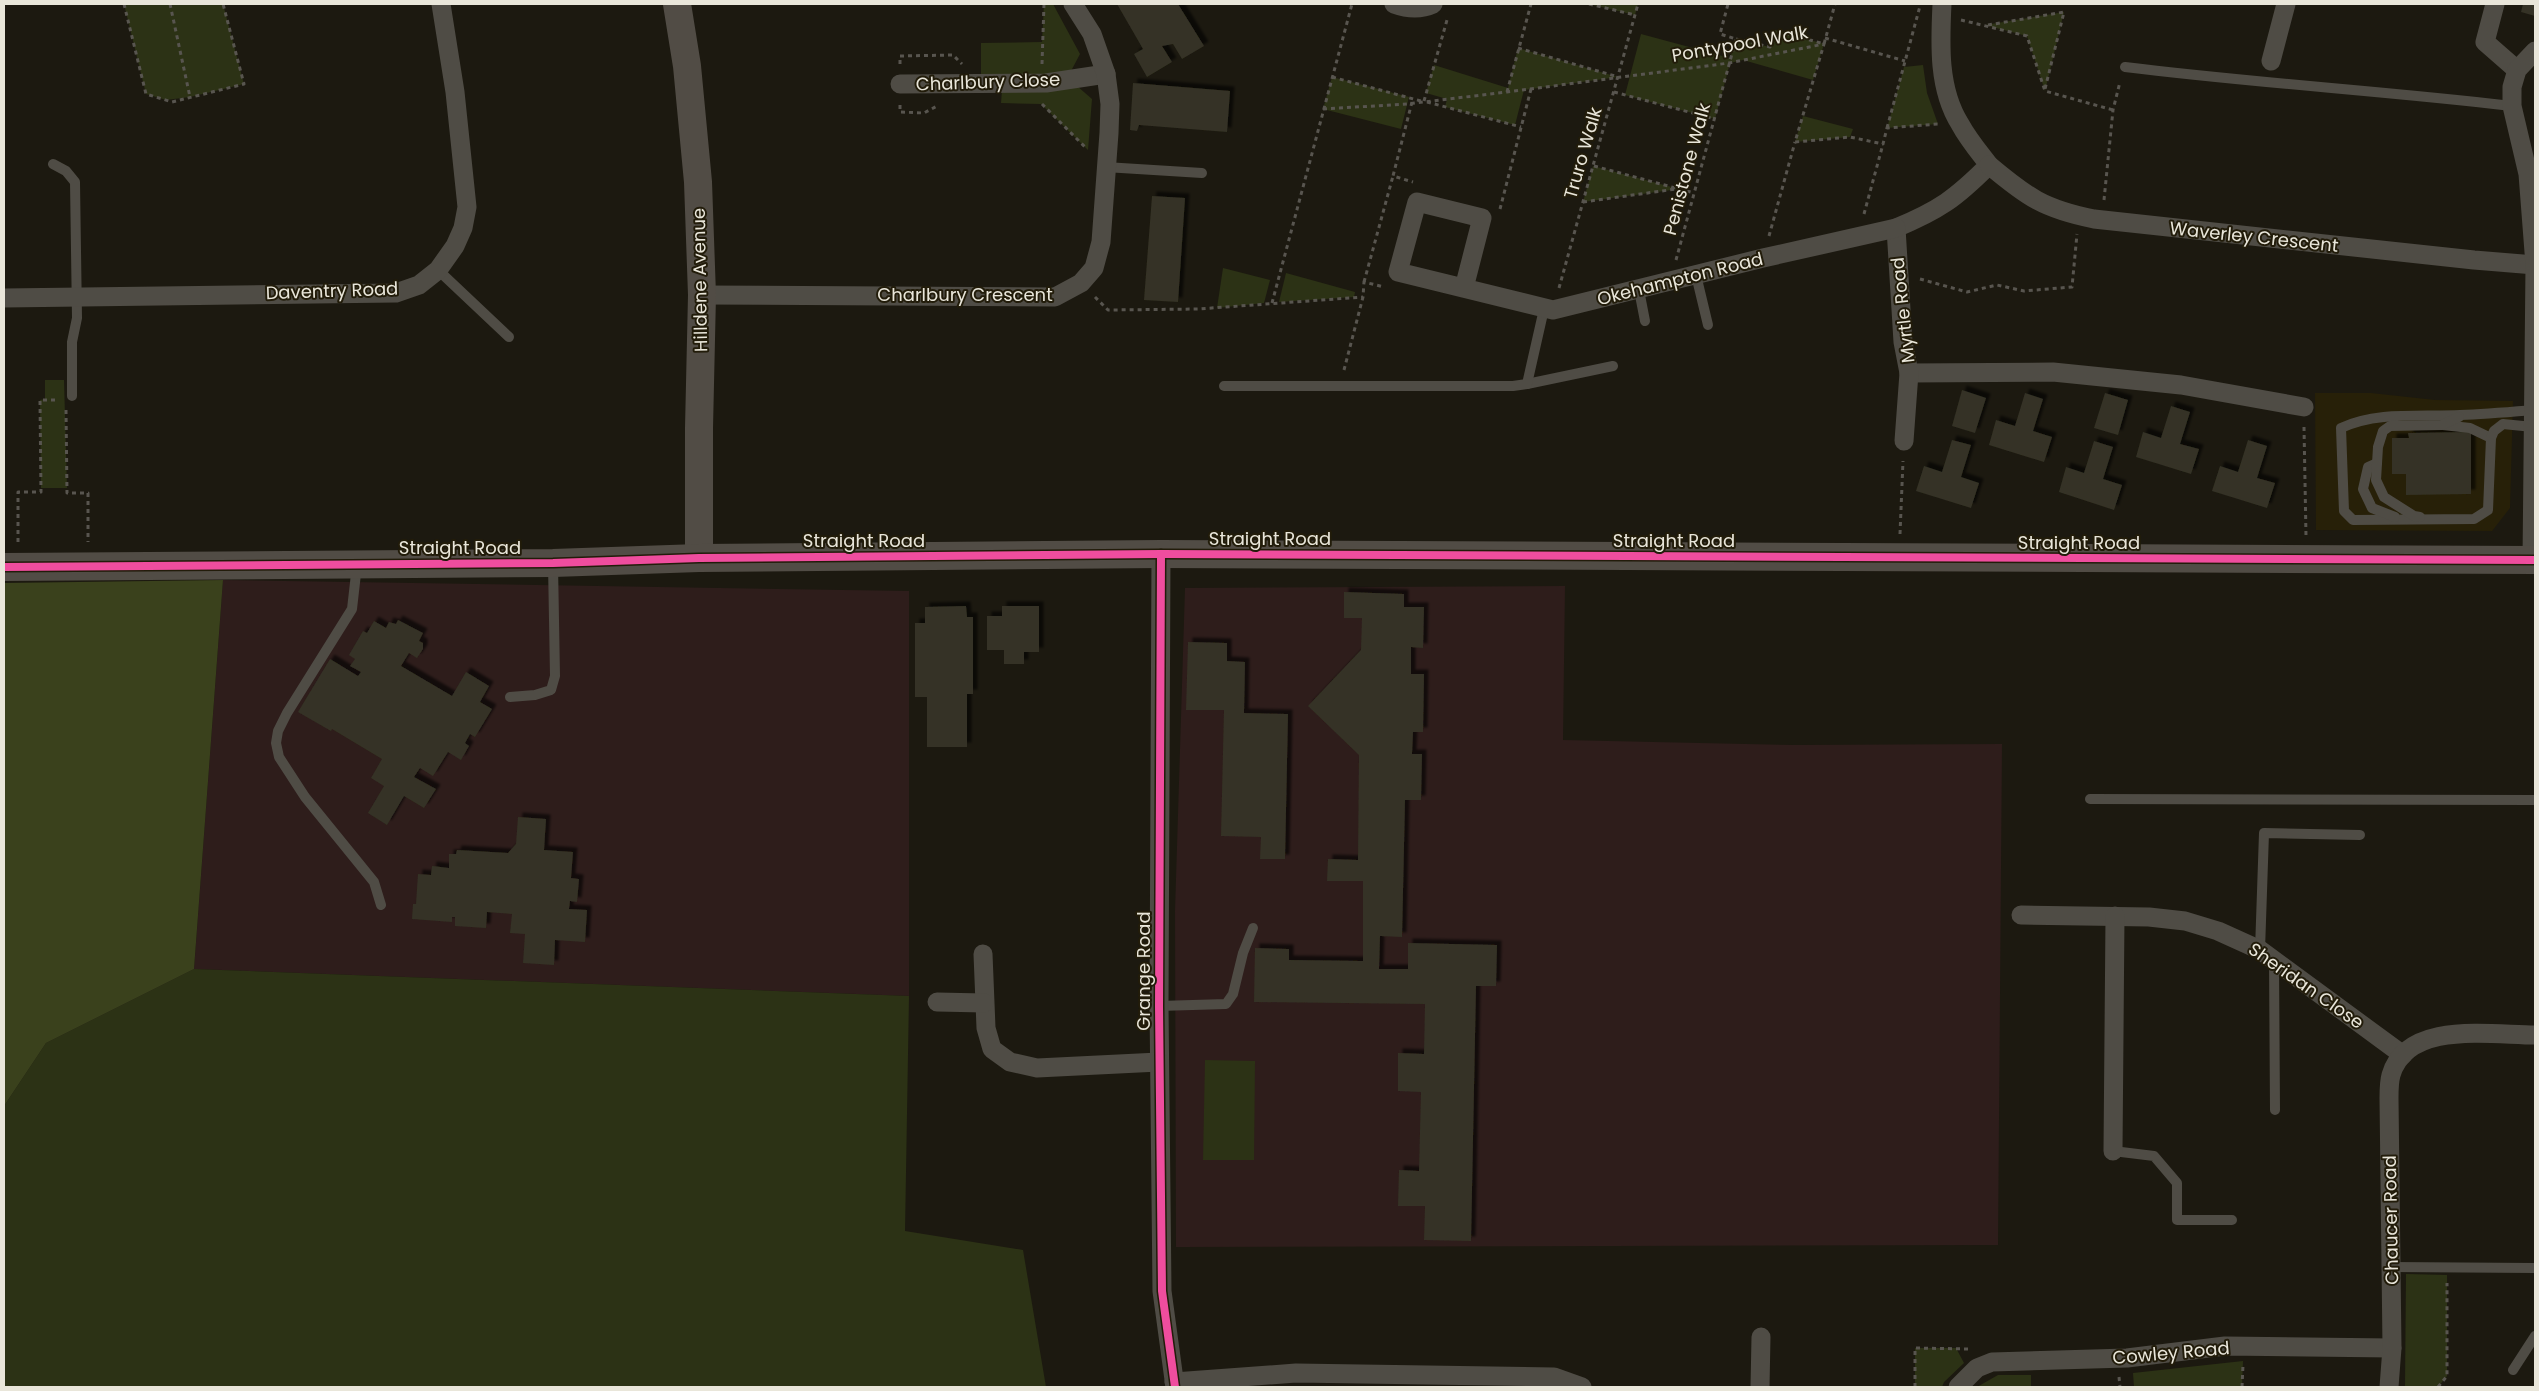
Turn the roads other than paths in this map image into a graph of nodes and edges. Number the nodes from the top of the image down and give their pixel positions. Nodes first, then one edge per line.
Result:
1 (441, 4) edge
2 (677, 4) edge
3 (1073, 4) edge
4 (1394, 4) edge
5 (1433, 4) edge
6 (2286, 4) edge
7 (2495, 4) edge
8 (1942, 9) edge
9 (2535, 51) edge
10 (2271, 61) dead end
11 (2125, 67) road end
12 (2517, 70) junction
13 (1106, 74) junction
14 (900, 84) dead end
15 (2512, 106) junction
16 (53, 164) dead end
17 (1989, 166) junction
18 (1105, 167) junction
19 (1202, 173) dead end
20 (1896, 228) junction
21 (2535, 264) edge
22 (438, 270) junction
23 (1696, 276) junction
24 (1464, 288) junction
25 (1639, 290) junction
26 (77, 295) junction
27 (702, 295) junction
28 (4, 298) edge
29 (1548, 309) junction
30 (1644, 321) dead end
31 (1708, 325) dead end
32 (509, 337) dead end
33 (1613, 366) dead end
34 (1909, 372) junction
35 (1528, 384) junction
36 (1224, 386) dead end
37 (69, 398) road end
38 (2304, 407) road end
39 (2461, 415) junction
40 (2534, 418) edge
41 (2442, 425) junction
42 (2491, 438) junction
43 (1904, 441) road end
44 (2377, 462) junction
45 (2414, 516) junction
46 (2464, 520) junction
47 (1161, 554) junction
48 (699, 558) junction
49 (2533, 560) edge
50 (553, 563) junction
51 (357, 564) junction
52 (11, 566) edge
53 (510, 697) dead end
54 (2090, 799) dead end
55 (2535, 800) edge
56 (2360, 835) dead end
57 (381, 904) dead end
58 (2021, 916) dead end
59 (2115, 916) junction
60 (1253, 928) dead end
61 (983, 954) dead end
62 (2267, 956) junction
63 (937, 1002) dead end
64 (984, 1003) junction
65 (1159, 1006) junction
66 (2535, 1035) edge
67 (2402, 1055) junction
68 (1159, 1062) junction
69 (2275, 1110) dead end
70 (2113, 1151) joint
71 (2232, 1220) dead end
72 (2391, 1267) junction
73 (2535, 1268) edge
74 (1761, 1336) dead end
75 (2535, 1336) edge
76 (2392, 1348) junction
77 (2513, 1370) dead end
78 (1420, 1381) edge
79 (1174, 1384) edge
80 (1582, 1387) edge
81 (1760, 1387) edge
82 (1958, 1387) edge
83 (2389, 1387) edge

1 - 22 street, Daventry Road
2 - 27 street, Hilldene Avenue
3 - 13 street, Charlbury Crescent
4 - 5 street
6 - 10 street
7 - 12 street
8 - 17 street
9 - 12 street
11 - 15 lane
12 - 15 street
13 - 14 street, Charlbury Close
13 - 18 street, Charlbury Crescent
15 - 21 street
16 - 26 lane
17 - 20 street
17 - 21 street, Waverley Crescent
18 - 19 lane
18 - 27 street, Charlbury Crescent
20 - 23 street, Okehampton Road
20 - 34 street, Myrtle Road
21 - 40 street
22 - 26 street, Daventry Road
22 - 32 lane
23 - 25 street, Okehampton Road
23 - 31 lane
24 - 24 street, Okehampton Road
24 - 29 street, Okehampton Road
25 - 29 street, Okehampton Road
25 - 30 lane
26 - 28 street, Daventry Road
26 - 37 lane
27 - 48 street, Hilldene Avenue
29 - 35 lane
33 - 35 lane
34 - 38 street, Myrtle Road
34 - 43 street
35 - 36 lane
39 - 40 lane
39 - 41 lane
39 - 46 lane
40 - 42 lane
40 - 49 street
41 - 42 lane
41 - 44 lane
42 - 46 lane
44 - 45 lane
44 - 45 lane
45 - 46 lane
47 - 48 street, Straight Road
47 - 49 street, Straight Road
47 - 65 street, Grange Road
48 - 50 street, Straight Road
50 - 51 street, Straight Road
50 - 53 lane
51 - 52 street, Straight Road
51 - 57 lane
54 - 55 lane
56 - 62 lane
58 - 59 street, Sheridan Close
59 - 62 street, Sheridan Close
59 - 70 street
60 - 65 lane
61 - 64 street
62 - 67 street, Sheridan Close
62 - 69 lane
63 - 64 street
64 - 68 street
65 - 68 street, Grange Road
66 - 67 street
67 - 72 street, Chaucer Road
68 - 79 street, Grange Road
70 - 71 lane
72 - 73 lane
72 - 76 street, Chaucer Road
74 - 81 street
75 - 77 lane
76 - 82 street, Cowley Road
76 - 83 street, Chaucer Road
78 - 79 street
78 - 80 street

